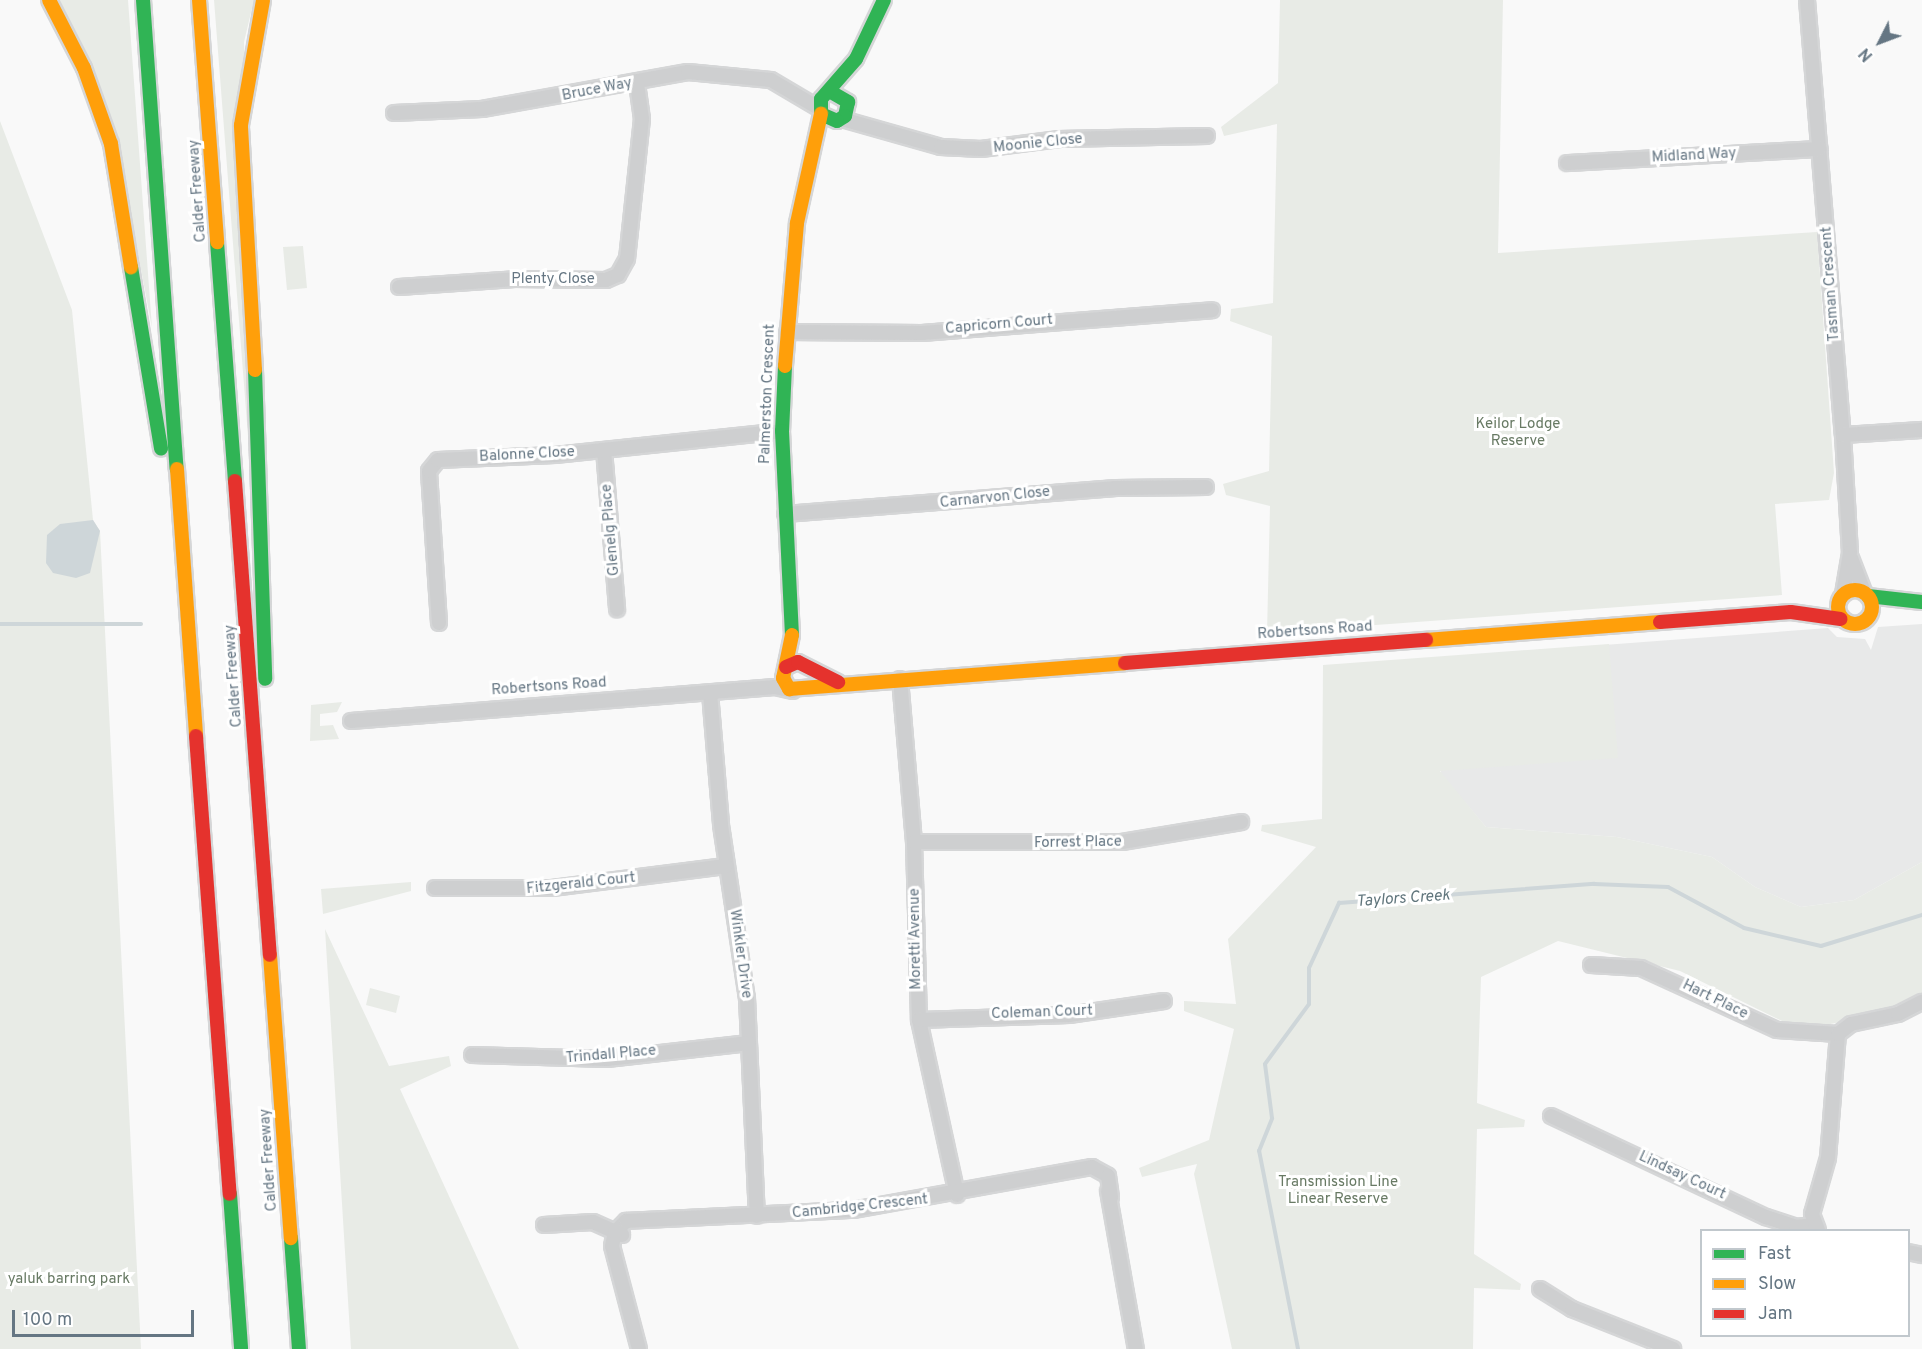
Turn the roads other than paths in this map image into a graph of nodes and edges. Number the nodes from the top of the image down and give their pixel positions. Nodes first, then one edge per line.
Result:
1 (49, 0) edge
2 (143, 0) edge
3 (199, 0) edge
4 (263, 0) edge
5 (884, 0) edge
6 (1809, 5) edge
7 (856, 59) junction
8 (637, 82) junction
9 (798, 92) junction
10 (830, 93) junction
11 (847, 100) junction
12 (820, 111) junction
13 (394, 112) dead end
14 (839, 120) junction
15 (874, 124) junction
16 (1207, 136) dead end
17 (1820, 149) junction
18 (813, 159) junction
19 (1567, 163) dead end
20 (399, 287) dead end
21 (1212, 310) dead end
22 (787, 332) junction
23 (1922, 430) edge
24 (782, 431) junction
25 (1843, 435) junction
26 (604, 450) junction
27 (1206, 487) dead end
28 (784, 514) junction
29 (1850, 554) junction
30 (1866, 594) junction
31 (1842, 596) junction
32 (1918, 602) edge
33 (617, 609) dead end
34 (1791, 612) junction
35 (1869, 616) junction
36 (1841, 619) junction
37 (439, 623) dead end
38 (793, 632) junction
39 (189, 641) junction
40 (806, 666) junction
41 (785, 669) junction
42 (900, 679) junction
43 (842, 683) junction
44 (800, 689) junction
45 (749, 690) junction
46 (710, 693) junction
47 (351, 721) dead end
48 (1241, 822) dead end
49 (914, 842) junction
50 (726, 866) junction
51 (435, 888) dead end
52 (1591, 965) dead end
53 (1164, 1001) dead end
54 (1922, 1002) edge
55 (919, 1020) junction
56 (1838, 1034) junction
57 (277, 1038) junction
58 (749, 1043) junction
59 (472, 1055) dead end
60 (1551, 1116) dead end
61 (957, 1195) junction
62 (757, 1216) junction
63 (544, 1225) dead end
64 (1817, 1228) edge
65 (618, 1233) junction
66 (1540, 1289) dead end
67 (241, 1349) edge
68 (299, 1349) edge
69 (639, 1349) edge
70 (1136, 1349) edge
71 (1673, 1349) edge

1 - 39 main road
2 - 39 main road
3 - 57 main road, Calder Freeway
4 - 57 main road
5 - 7 main road
6 - 17 street, Tasman Crescent
7 - 10 main road
7 - 11 main road
8 - 9 street, Bruce Way
8 - 13 street, Bruce Way
8 - 20 street, Plenty Close
9 - 10 street, Bruce Way
9 - 12 street, Bruce Way
10 - 11 main road
10 - 12 main road, Palmerston Crescent
11 - 14 main road, Palmerston Crescent
11 - 15 street, Moonie Close
12 - 14 main road
12 - 18 main road, Palmerston Crescent
14 - 15 street, Moonie Close
14 - 18 main road, Palmerston Crescent
15 - 16 street, Moonie Close
17 - 19 street, Midland Way
17 - 25 street, Tasman Crescent
18 - 22 main road, Palmerston Crescent
21 - 22 street, Capricorn Court
22 - 24 main road, Palmerston Crescent
23 - 25 street
24 - 26 street, Balonne Close
24 - 28 main road, Palmerston Crescent
25 - 29 street, Tasman Crescent
26 - 33 street, Glenelg Place
26 - 37 street, Balonne Close
27 - 28 street, Carnarvon Close
28 - 38 main road, Palmerston Crescent
29 - 30 street, Tasman Crescent
29 - 31 street, Tasman Crescent
30 - 31 main road, Robertsons Road
30 - 32 main road
30 - 35 main road
31 - 34 main road, Robertsons Road
31 - 36 main road
32 - 35 main road
34 - 36 main road, Robertsons Road
34 - 42 main road, Robertsons Road
35 - 36 main road, Robertsons Road
38 - 40 main road, Palmerston Crescent
38 - 41 main road, Palmerston Crescent
39 - 67 main road
40 - 41 main road
40 - 43 main road, Robertsons Road
40 - 44 main road
41 - 44 main road
41 - 45 street
42 - 43 main road, Robertsons Road
42 - 49 street, Moretti Avenue
43 - 44 main road, Robertsons Road
44 - 45 street, Robertsons Road
45 - 46 street, Robertsons Road
46 - 47 street, Robertsons Road
46 - 50 street, Winkler Drive
48 - 49 street, Forrest Place
49 - 55 street, Moretti Avenue
50 - 51 street, Fitzgerald Court
50 - 58 street, Winkler Drive
52 - 56 street, Hart Place
53 - 55 street, Coleman Court
54 - 56 street
55 - 61 street, Moretti Avenue
56 - 64 street
57 - 68 main road, Calder Freeway
58 - 59 street, Trindall Place
58 - 62 street, Winkler Drive
60 - 64 street, Lindsay Court
61 - 62 street, Cambridge Crescent
61 - 70 street, Cambridge Crescent
62 - 65 street, Cambridge Crescent
63 - 65 street
65 - 69 street
66 - 71 street

